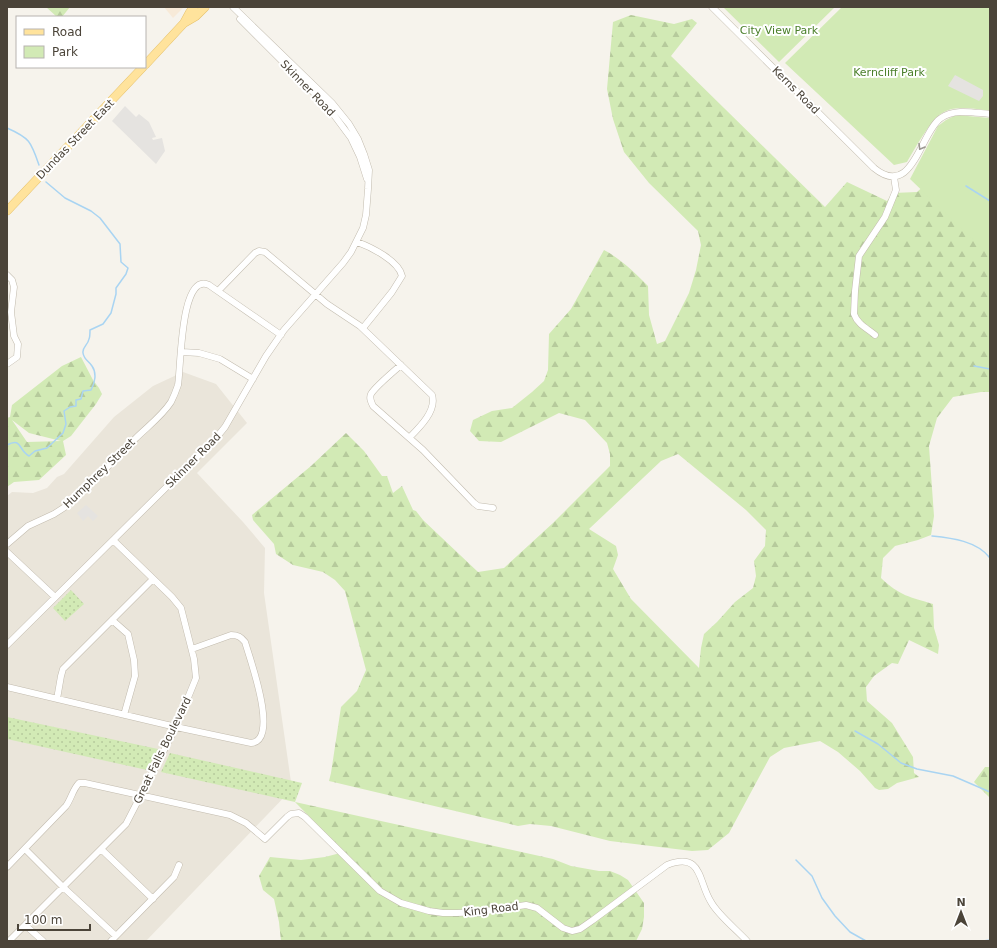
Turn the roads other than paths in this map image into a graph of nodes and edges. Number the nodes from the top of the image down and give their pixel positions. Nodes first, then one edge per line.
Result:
1 (194, 7) edge
2 (205, 7) edge
3 (228, 7) edge
4 (233, 7) edge
5 (712, 7) edge
6 (184, 23) junction
7 (146, 64) edge
8 (142, 68) edge
9 (990, 114) edge
10 (895, 180) junction
11 (368, 183) junction
12 (7, 211) edge
13 (357, 242) junction
14 (7, 275) edge
15 (218, 291) junction
16 (315, 295) junction
17 (363, 328) junction
18 (281, 335) junction
19 (875, 335) dead end
20 (182, 352) junction
21 (7, 364) edge
22 (401, 365) junction
23 (253, 379) junction
24 (410, 437) junction
25 (493, 508) dead end
26 (113, 540) junction
27 (7, 544) edge
28 (7, 552) edge
29 (153, 579) junction
30 (55, 597) junction
31 (112, 620) junction
32 (7, 645) edge
33 (192, 649) junction
34 (7, 687) edge
35 (57, 699) junction
36 (124, 715) junction
37 (176, 727) junction
38 (141, 796) junction
39 (25, 848) junction
40 (101, 849) junction
41 (179, 865) dead end
42 (7, 866) edge
43 (63, 887) junction
44 (153, 899) junction
45 (25, 925) junction
46 (114, 939) edge
47 (9, 941) edge
48 (43, 941) edge
49 (747, 941) edge

1 - 6 main road, Dundas Street East
2 - 6 main road, Dundas Street East
3 - 11 street, Skinner Road
4 - 11 street, Skinner Road
5 - 10 street, Kerns Road
6 - 7 main road, Dundas Street East
8 - 12 main road, Dundas Street East
9 -> 10 street
10 - 19 street
11 - 13 street, Skinner Road
13 - 16 street, Skinner Road
13 - 17 street
14 - 21 street
15 - 16 street
15 - 18 street
15 - 20 street, Humphrey Street
16 - 17 street
16 - 18 street, Skinner Road
17 - 22 street
18 - 23 street, Skinner Road
20 - 23 street
20 - 27 street, Humphrey Street
22 - 24 street
22 - 24 street
23 - 26 street, Skinner Road
24 - 25 street
26 - 29 street, Great Falls Boulevard
26 - 30 street, Skinner Road
28 - 30 street
29 - 31 street
29 - 33 street, Great Falls Boulevard
30 - 32 street, Skinner Road
31 - 35 street
31 - 36 street
33 - 37 street, Great Falls Boulevard
33 - 37 street
34 - 35 street
35 - 36 street
36 - 37 street
37 - 38 street, Great Falls Boulevard
38 - 39 street
38 - 40 street, Great Falls Boulevard
38 - 49 street, King Road
39 - 42 street
39 - 43 street
40 - 43 street, Great Falls Boulevard
40 - 44 street
41 - 44 street
43 - 45 street, Great Falls Boulevard
43 - 46 street
44 - 46 street
45 - 47 street, Great Falls Boulevard
45 - 48 street

